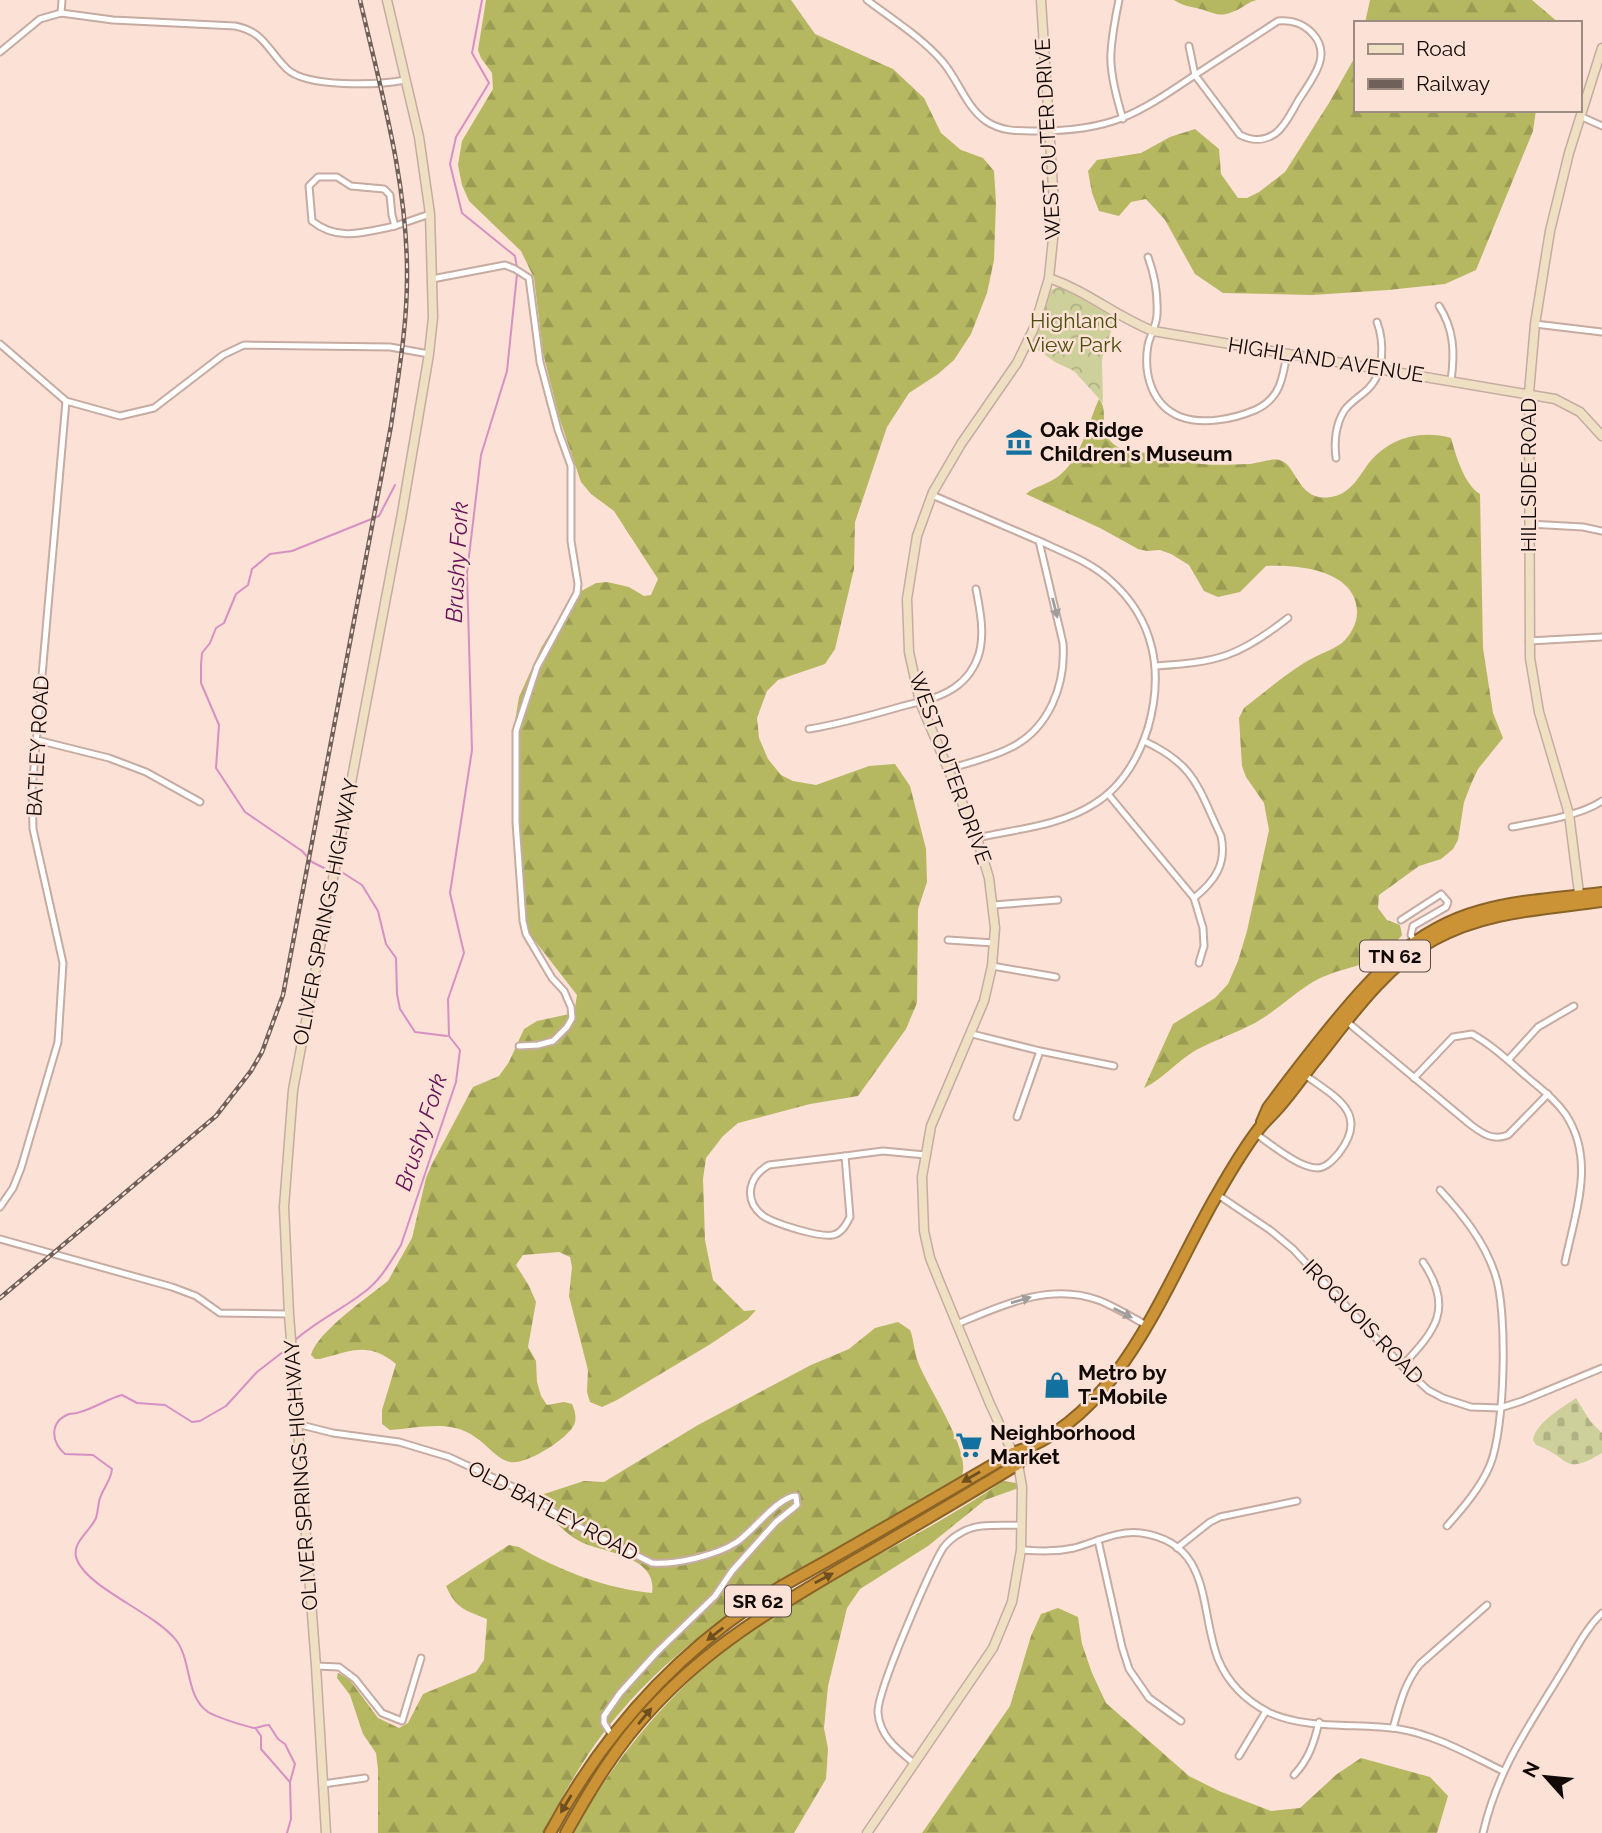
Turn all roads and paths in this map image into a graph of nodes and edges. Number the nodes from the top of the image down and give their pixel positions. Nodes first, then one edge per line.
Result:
1 (62, 0) edge
2 (387, 0) edge
3 (867, 0) edge
4 (1041, 0) edge
5 (1119, 0) edge
6 (61, 13) junction
7 (1189, 46) dead end
8 (1602, 48) edge
9 (0, 52) edge
10 (1195, 75) junction
11 (405, 80) junction
12 (1580, 116) junction
13 (1123, 119) junction
14 (1602, 126) edge
15 (1050, 131) junction
16 (430, 214) junction
17 (396, 226) junction
18 (1147, 257) dead end
19 (1049, 278) junction
20 (432, 279) junction
21 (1439, 306) dead end
22 (1377, 322) dead end
23 (1535, 324) junction
24 (1153, 331) junction
25 (1602, 332) edge
26 (0, 344) edge
27 (1287, 353) junction
28 (429, 354) junction
29 (1378, 369) junction
30 (1451, 380) junction
31 (1529, 393) junction
32 (66, 401) junction
33 (1602, 436) edge
34 (1336, 458) dead end
35 (932, 495) junction
36 (1528, 524) junction
37 (1602, 531) edge
38 (1039, 541) junction
39 (976, 589) dead end
40 (1288, 618) dead end
41 (1602, 637) edge
42 (1529, 640) junction
43 (1156, 666) junction
44 (920, 702) junction
45 (808, 729) dead end
46 (37, 740) junction
47 (1144, 741) junction
48 (948, 769) junction
49 (1108, 794) junction
50 (200, 802) dead end
51 (1602, 802) edge
52 (1569, 814) junction
53 (1512, 827) dead end
54 (977, 838) junction
55 (1602, 892) edge
56 (1194, 898) junction
57 (1058, 900) dead end
58 (1580, 900) junction
59 (1602, 901) edge
60 (993, 905) junction
61 (1401, 920) dead end
62 (948, 940) dead end
63 (994, 943) junction
64 (1417, 945) junction
65 (1199, 963) dead end
66 (992, 966) junction
67 (1056, 977) dead end
68 (1573, 1006) dead end
69 (1343, 1019) junction
70 (972, 1034) junction
71 (519, 1046) dead end
72 (1040, 1052) junction
73 (1507, 1060) junction
74 (1114, 1066) dead end
75 (1301, 1072) junction
76 (1414, 1078) junction
77 (1548, 1094) junction
78 (1017, 1117) dead end
79 (1257, 1131) junction
80 (845, 1156) junction
81 (925, 1156) junction
82 (1440, 1189) dead end
83 (1217, 1194) junction
84 (0, 1207) edge
85 (0, 1239) edge
86 (1423, 1262) dead end
87 (1565, 1262) dead end
88 (289, 1314) junction
89 (957, 1324) junction
90 (1146, 1325) junction
91 (1402, 1366) junction
92 (1602, 1368) edge
93 (1500, 1408) junction
94 (297, 1424) junction
95 (1032, 1447) joint
96 (1016, 1458) junction
97 (1297, 1501) dead end
98 (1022, 1525) junction
99 (1447, 1526) dead end
100 (1098, 1540) junction
101 (1177, 1548) junction
102 (1021, 1550) junction
103 (1487, 1605) dead end
104 (1602, 1613) edge
105 (421, 1658) dead end
106 (316, 1666) junction
107 (1266, 1711) junction
108 (1181, 1721) dead end
109 (1319, 1722) junction
110 (1393, 1728) junction
111 (611, 1736) junction
112 (621, 1745) junction
113 (1239, 1756) dead end
114 (915, 1764) junction
115 (1503, 1771) junction
116 (1294, 1774) dead end
117 (365, 1778) dead end
118 (323, 1784) junction
119 (326, 1833) edge
120 (550, 1833) edge
121 (566, 1833) edge
122 (867, 1833) edge
123 (1483, 1833) edge

1 - 6 street
2 - 11 street, OLIVER SPRINGS HIGHWAY
3 - 15 street
4 - 15 street, WEST OUTER DRIVE
5 - 13 street
6 - 9 street
6 - 11 street
7 - 10 street
8 - 12 street, HILLSIDE ROAD
10 - 10 street
10 - 13 street
11 - 16 street, OLIVER SPRINGS HIGHWAY
12 - 14 street
12 - 23 street, HILLSIDE ROAD
13 - 15 street
15 - 19 street, WEST OUTER DRIVE
16 - 17 street
16 - 20 street, OLIVER SPRINGS HIGHWAY
17 - 17 street
18 - 24 street
19 - 24 street, HIGHLAND AVENUE
19 - 35 street, WEST OUTER DRIVE
20 - 28 street, OLIVER SPRINGS HIGHWAY
20 - 71 street
21 - 30 street
22 - 29 street
23 - 25 street
23 - 31 street, HILLSIDE ROAD
24 - 27 street, HIGHLAND AVENUE
24 - 27 street
26 - 32 street
27 - 29 street, HIGHLAND AVENUE
28 - 32 street
28 - 88 street, OLIVER SPRINGS HIGHWAY
29 - 30 street, HIGHLAND AVENUE
29 - 34 street
30 - 31 street, HIGHLAND AVENUE
31 - 33 street, HIGHLAND AVENUE
31 - 36 street, HILLSIDE ROAD
32 - 46 street, BATLEY ROAD
35 - 38 street
35 - 44 street, WEST OUTER DRIVE
36 - 37 street
36 - 42 street, HILLSIDE ROAD
38 - 43 street
38 -> 48 street
39 - 44 street
40 - 43 street
41 - 42 street
42 - 52 street, HILLSIDE ROAD
43 - 47 street
44 - 45 street
44 - 48 street, WEST OUTER DRIVE
46 - 50 street
46 - 84 street, BATLEY ROAD
47 - 49 street
47 - 56 street
48 - 54 street, WEST OUTER DRIVE
49 - 54 street
49 - 56 street
51 - 52 street
52 - 53 street
52 - 58 street, HILLSIDE ROAD
54 - 60 street, WEST OUTER DRIVE
55 - 58 highway, TN 62
56 - 65 street
57 - 60 street
58 - 59 highway, TN 62
58 - 64 highway, TN 62
60 - 63 street, WEST OUTER DRIVE
61 - 64 street
62 - 63 street
63 - 66 street, WEST OUTER DRIVE
64 - 69 highway, TN 62
66 - 67 street
66 - 70 street, WEST OUTER DRIVE
68 - 73 street
69 - 75 highway, TN 62
69 - 76 street
70 - 72 street
70 - 81 street, WEST OUTER DRIVE
72 - 74 street
72 - 78 street
73 - 76 street
73 - 77 street
75 - 79 highway, TN 62
75 - 79 street
76 - 77 street
77 - 87 street
79 - 83 highway, TN 62
80 - 80 street
80 - 81 street
81 - 89 street, WEST OUTER DRIVE
82 - 93 street
83 - 90 highway, TN 62
83 - 91 street, IROQUOIS ROAD
85 - 88 street
86 - 91 street
88 - 94 street, OLIVER SPRINGS HIGHWAY
89 -> 90 street
89 - 96 street, WEST OUTER DRIVE
90 - 95 highway, TN 62
91 - 93 street, IROQUOIS ROAD
92 - 93 street, IROQUOIS ROAD
93 - 99 street
94 - 106 street, OLIVER SPRINGS HIGHWAY
94 - 111 street, OLD BATLEY ROAD
95 - 96 highway, SR 62
96 - 98 street, WEST OUTER DRIVE
96 -> 111 highway, SR 62
112 -> 96 highway, SR 62
97 - 101 street
98 - 102 street, WEST OUTER DRIVE
98 - 114 street
100 - 101 street
100 - 102 street
100 - 108 street
101 - 107 street
102 - 114 street, WEST OUTER DRIVE
103 - 110 street
104 - 115 street
105 - 106 street
106 - 118 street, OLIVER SPRINGS HIGHWAY
107 - 109 street
107 - 113 street
109 - 110 street
109 - 116 street
110 - 115 street
111 - 112 street
111 -> 120 highway, SR 62
112 - 121 highway, SR 62
114 - 122 street, WEST OUTER DRIVE
115 - 123 street
117 - 118 street
118 - 119 street, OLIVER SPRINGS HIGHWAY

